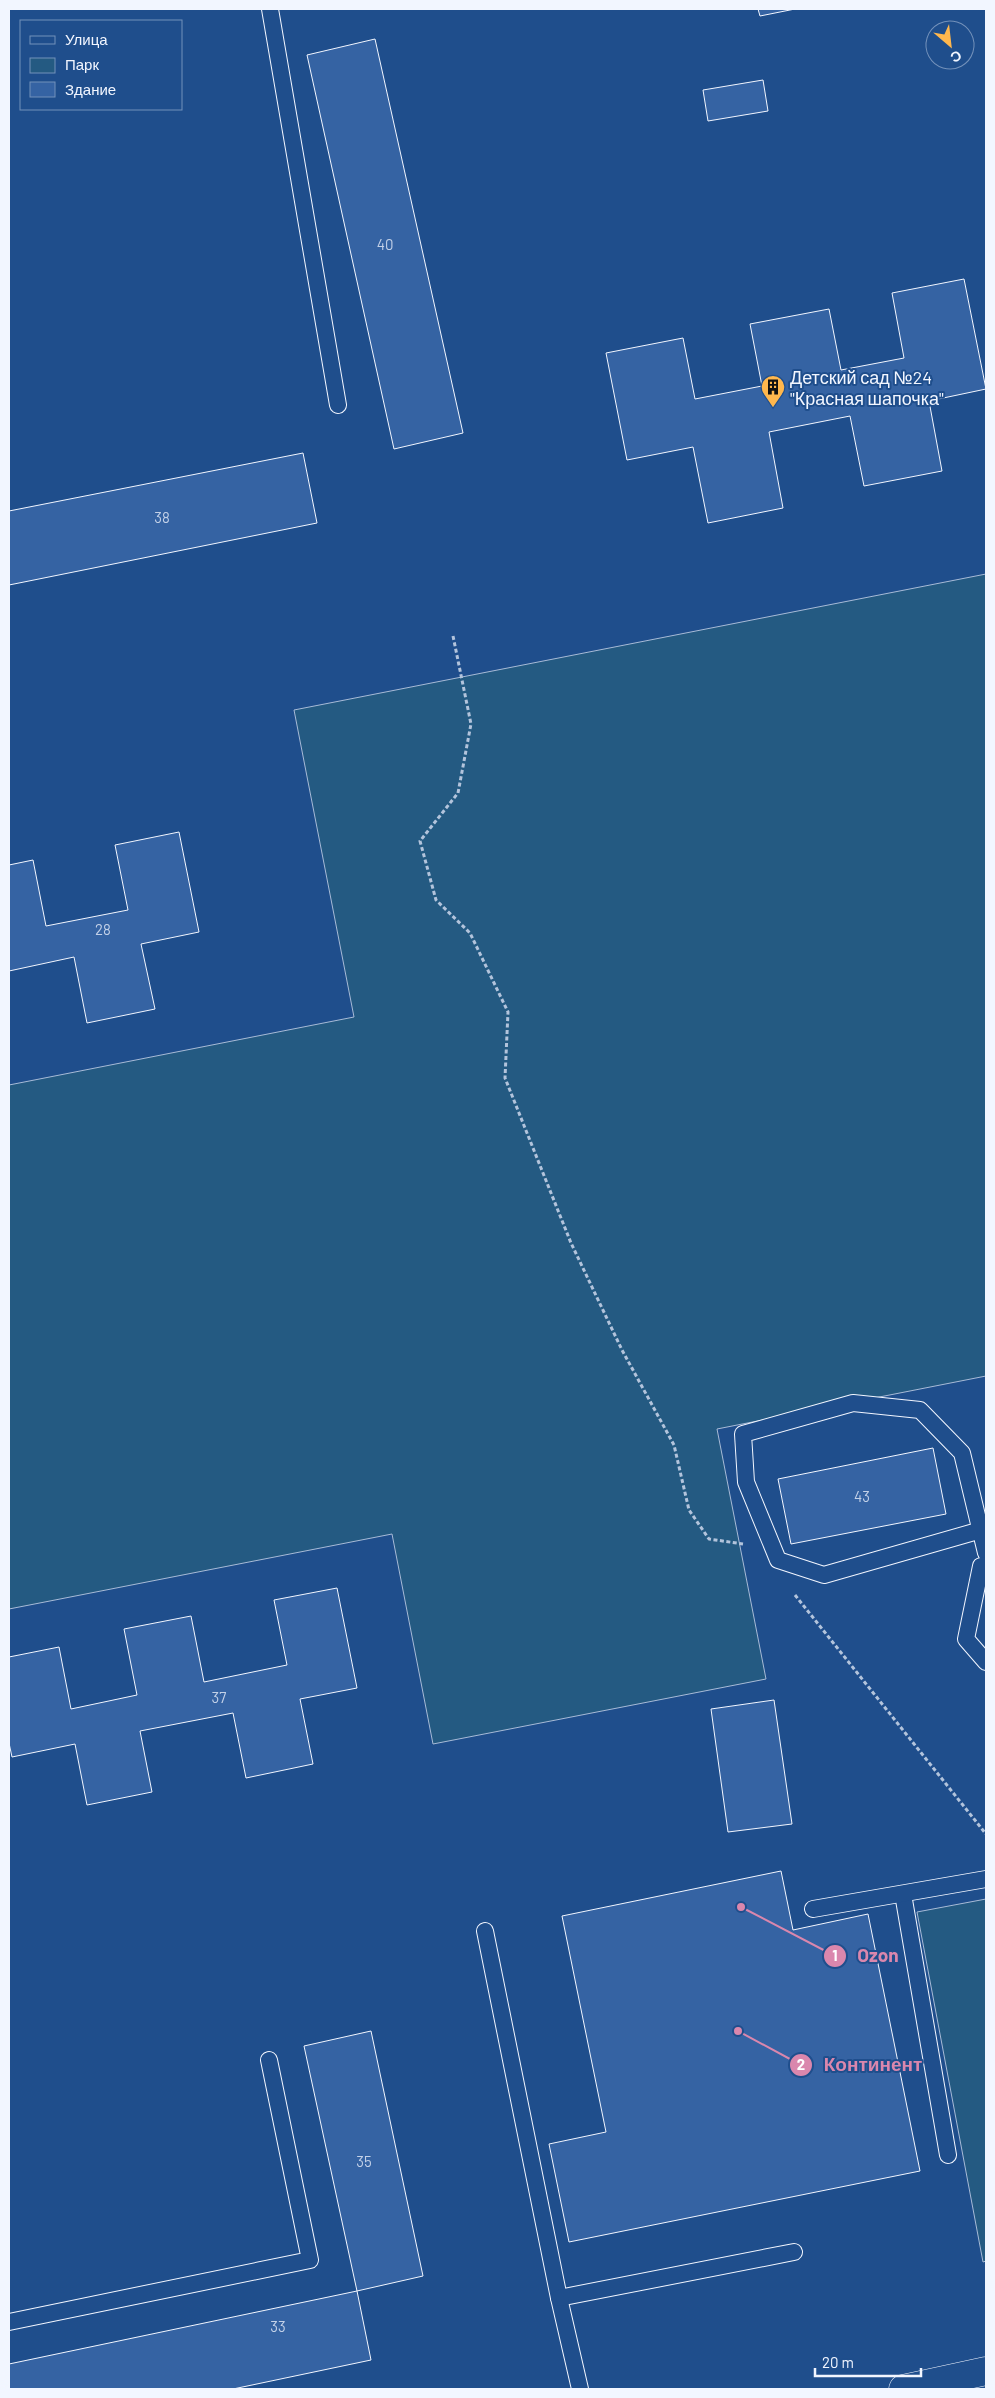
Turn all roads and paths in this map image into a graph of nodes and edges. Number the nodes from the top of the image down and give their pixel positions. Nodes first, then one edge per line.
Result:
1 (270, 9) edge
2 (338, 405) dead end
3 (453, 636) dead end
4 (980, 1530) junction
5 (752, 1546) dead end
6 (986, 1553) edge
7 (986, 1564) edge
8 (794, 1593) dead end
9 (986, 1662) edge
10 (986, 1834) edge
11 (986, 1879) edge
12 (903, 1894) junction
13 (813, 1910) dead end
14 (485, 1932) dead end
15 (269, 2060) dead end
16 (948, 2155) dead end
17 (794, 2252) dead end
18 (559, 2298) junction
19 (9, 2322) edge
20 (986, 2371) edge
21 (580, 2389) edge
22 (903, 2389) edge

1 - 2 lane
3 - 5 path
4 - 4 lane
4 - 6 lane
7 - 9 lane
8 - 10 path
11 - 12 lane
12 - 13 lane
12 - 16 lane
14 - 18 lane
15 - 19 lane
17 - 18 lane
18 - 21 lane
20 - 22 main road

